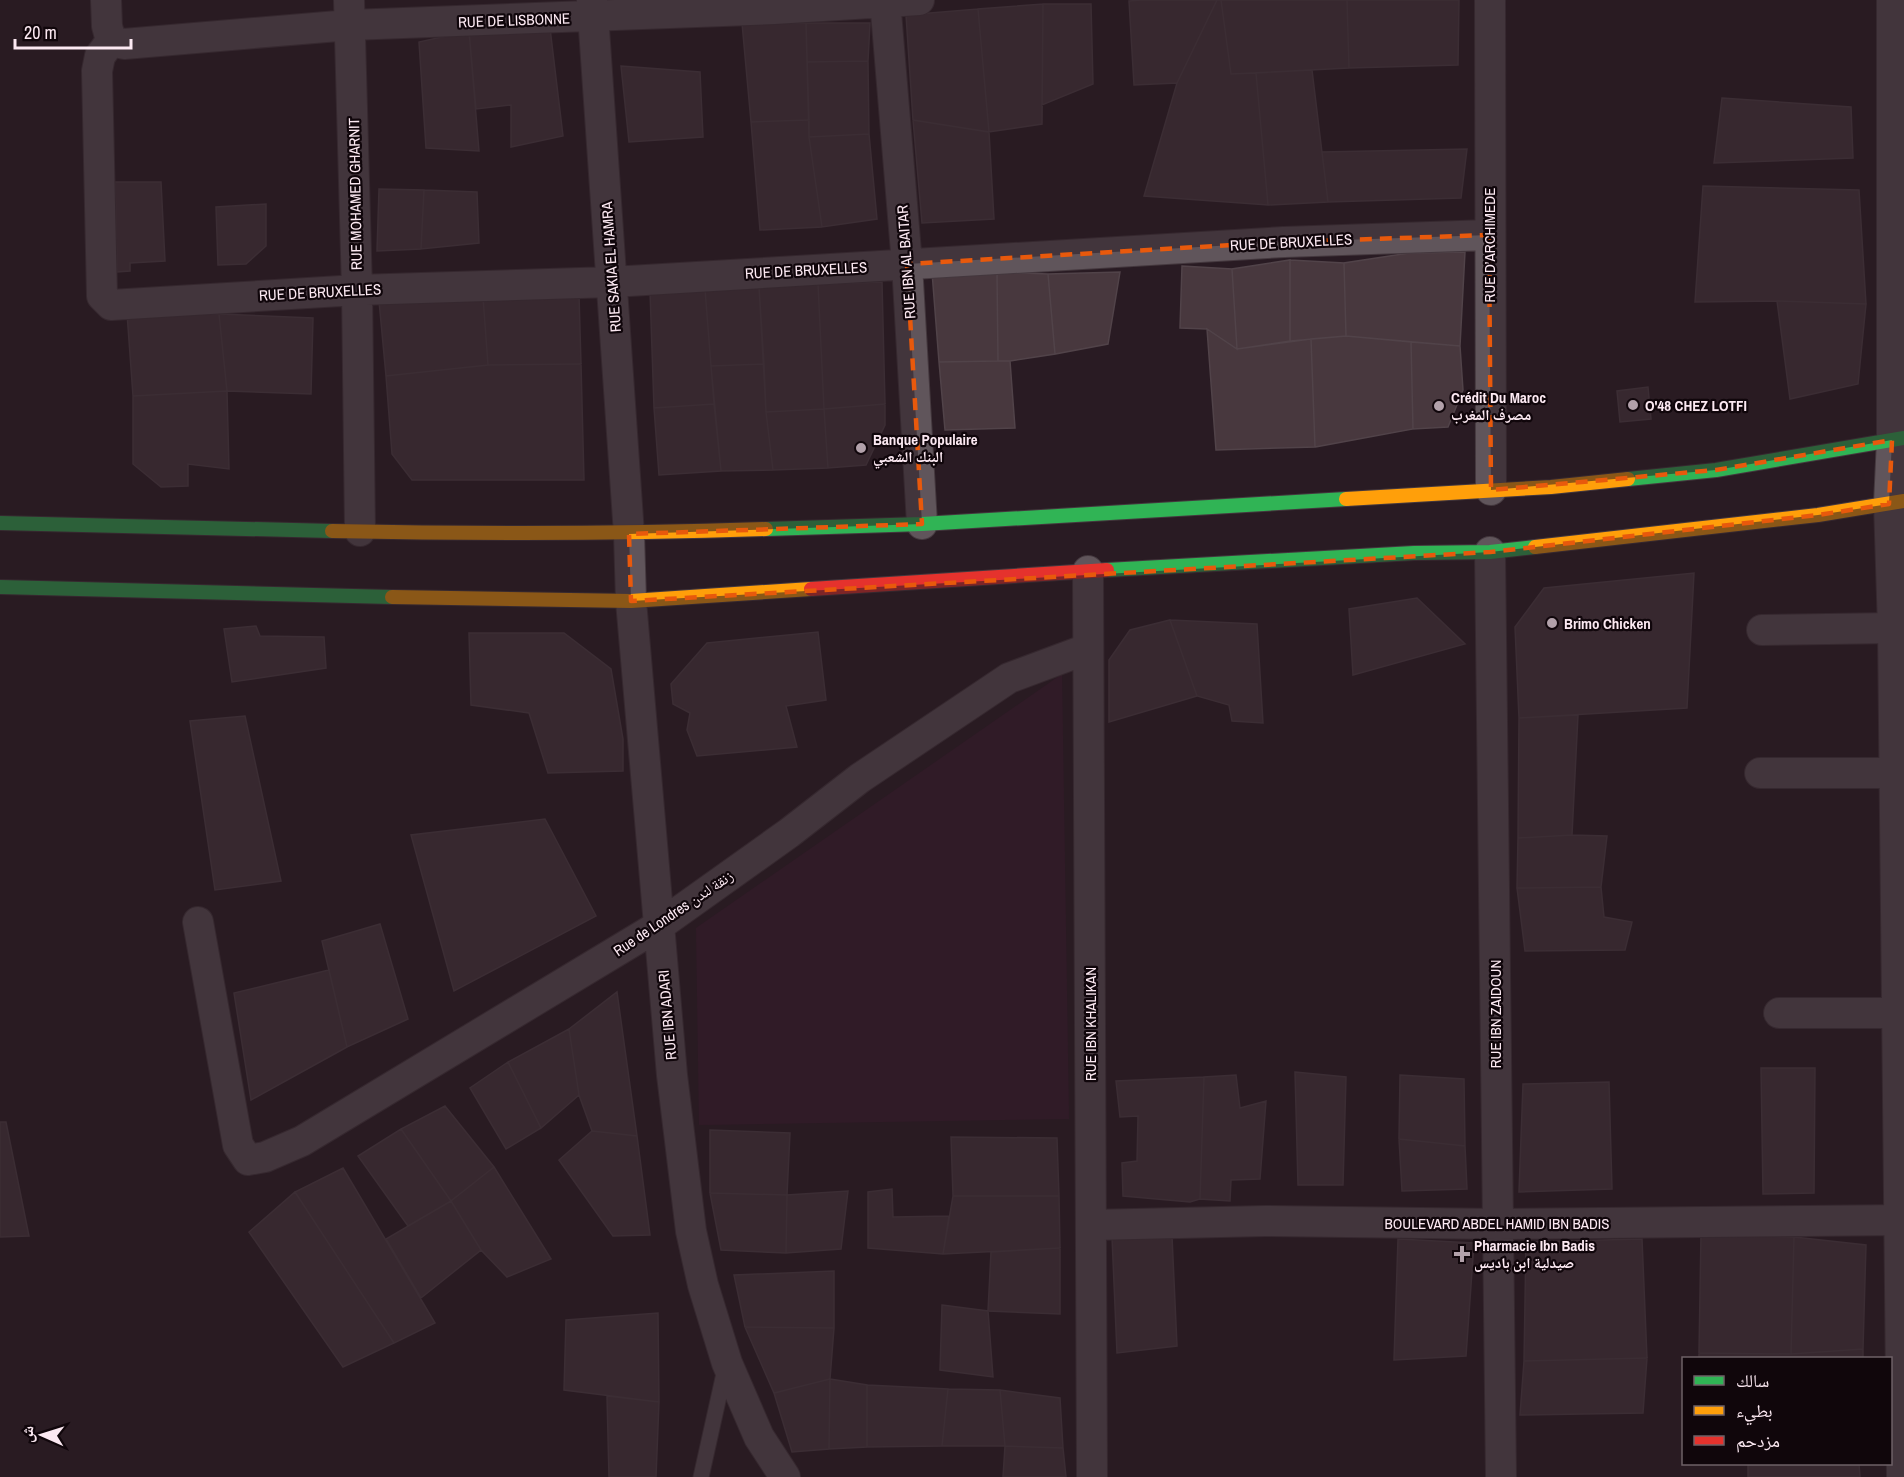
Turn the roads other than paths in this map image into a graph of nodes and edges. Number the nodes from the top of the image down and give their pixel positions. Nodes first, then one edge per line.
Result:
1 (106, 0) edge
2 (919, 0) edge
3 (1490, 0) edge
4 (1893, 0) edge
5 (885, 1) edge
6 (593, 8) edge
7 (350, 13) edge
8 (111, 41) junction
9 (1489, 235) junction
10 (907, 264) junction
11 (612, 282) junction
12 (357, 290) junction
13 (1898, 439) edge
14 (1491, 490) junction
15 (1897, 503) edge
16 (0, 523) edge
17 (922, 524) junction
18 (360, 531) junction
19 (629, 534) junction
20 (1490, 552) junction
21 (1088, 571) junction
22 (0, 587) edge
23 (631, 601) junction
24 (1893, 628) junction
25 (1762, 630) dead end
26 (1088, 649) junction
27 (1760, 773) dead end
28 (1894, 773) junction
29 (198, 922) dead end
30 (660, 925) junction
31 (1779, 1013) dead end
32 (1896, 1013) junction
33 (1901, 1220) edge
34 (1497, 1224) junction
35 (1090, 1225) junction
36 (727, 1363) junction
37 (700, 1477) edge
38 (785, 1477) edge
39 (1092, 1477) edge
40 (1501, 1477) edge
41 (1902, 1477) edge

1 - 8 street
2 - 5 street, RUE DE LISBONNE
3 - 9 street, RUE D’ARCHIMEDE
4 - 13 street
5 - 6 street, RUE DE LISBONNE
5 - 10 street, RUE IBN AL BAITAR
6 - 7 street, RUE DE LISBONNE
6 - 11 street, RUE SAKIA EL HAMRA
7 - 8 street, RUE DE LISBONNE
7 - 12 street, RUE MOHAMED GHARNIT
8 - 12 street, RUE DE BRUXELLES
9 - 10 street, RUE DE BRUXELLES
9 - 14 street, RUE D’ARCHIMEDE
10 - 11 street, RUE DE BRUXELLES
10 - 17 street, RUE IBN AL BAITAR
11 - 12 street, RUE DE BRUXELLES
11 - 19 street, RUE SAKIA EL HAMRA
12 - 18 street, RUE MOHAMED GHARNIT
13 - 14 main road
13 - 15 street
14 - 17 main road
15 - 20 main road
15 - 24 street
16 - 18 main road
17 - 19 main road
18 - 19 main road
19 - 23 street, RUE IBN ADARI
20 - 21 main road
20 - 34 street, RUE IBN ZAIDOUN
21 - 23 main road
21 - 26 street, RUE IBN KHALIKAN
22 - 23 main road
23 - 30 street, RUE IBN ADARI
24 - 25 street
24 - 28 street
26 - 30 street, Rue de Londres زنقة لندن
26 - 35 street, RUE IBN KHALIKAN
27 - 28 street
28 - 32 street
29 - 30 street, Rue de Londres زنقة لندن
30 - 36 street, RUE IBN ADARI
31 - 32 street
32 - 33 street
33 - 34 street, BOULEVARD ABDEL HAMID IBN BADIS
33 - 41 street
34 - 35 street, BOULEVARD ABDEL HAMID IBN BADIS
34 - 40 street, RUE IBN ZAIDOUN
35 - 39 street, RUE IBN KHALIKAN
36 - 37 lane
36 - 38 street, RUE IBN ADARI

